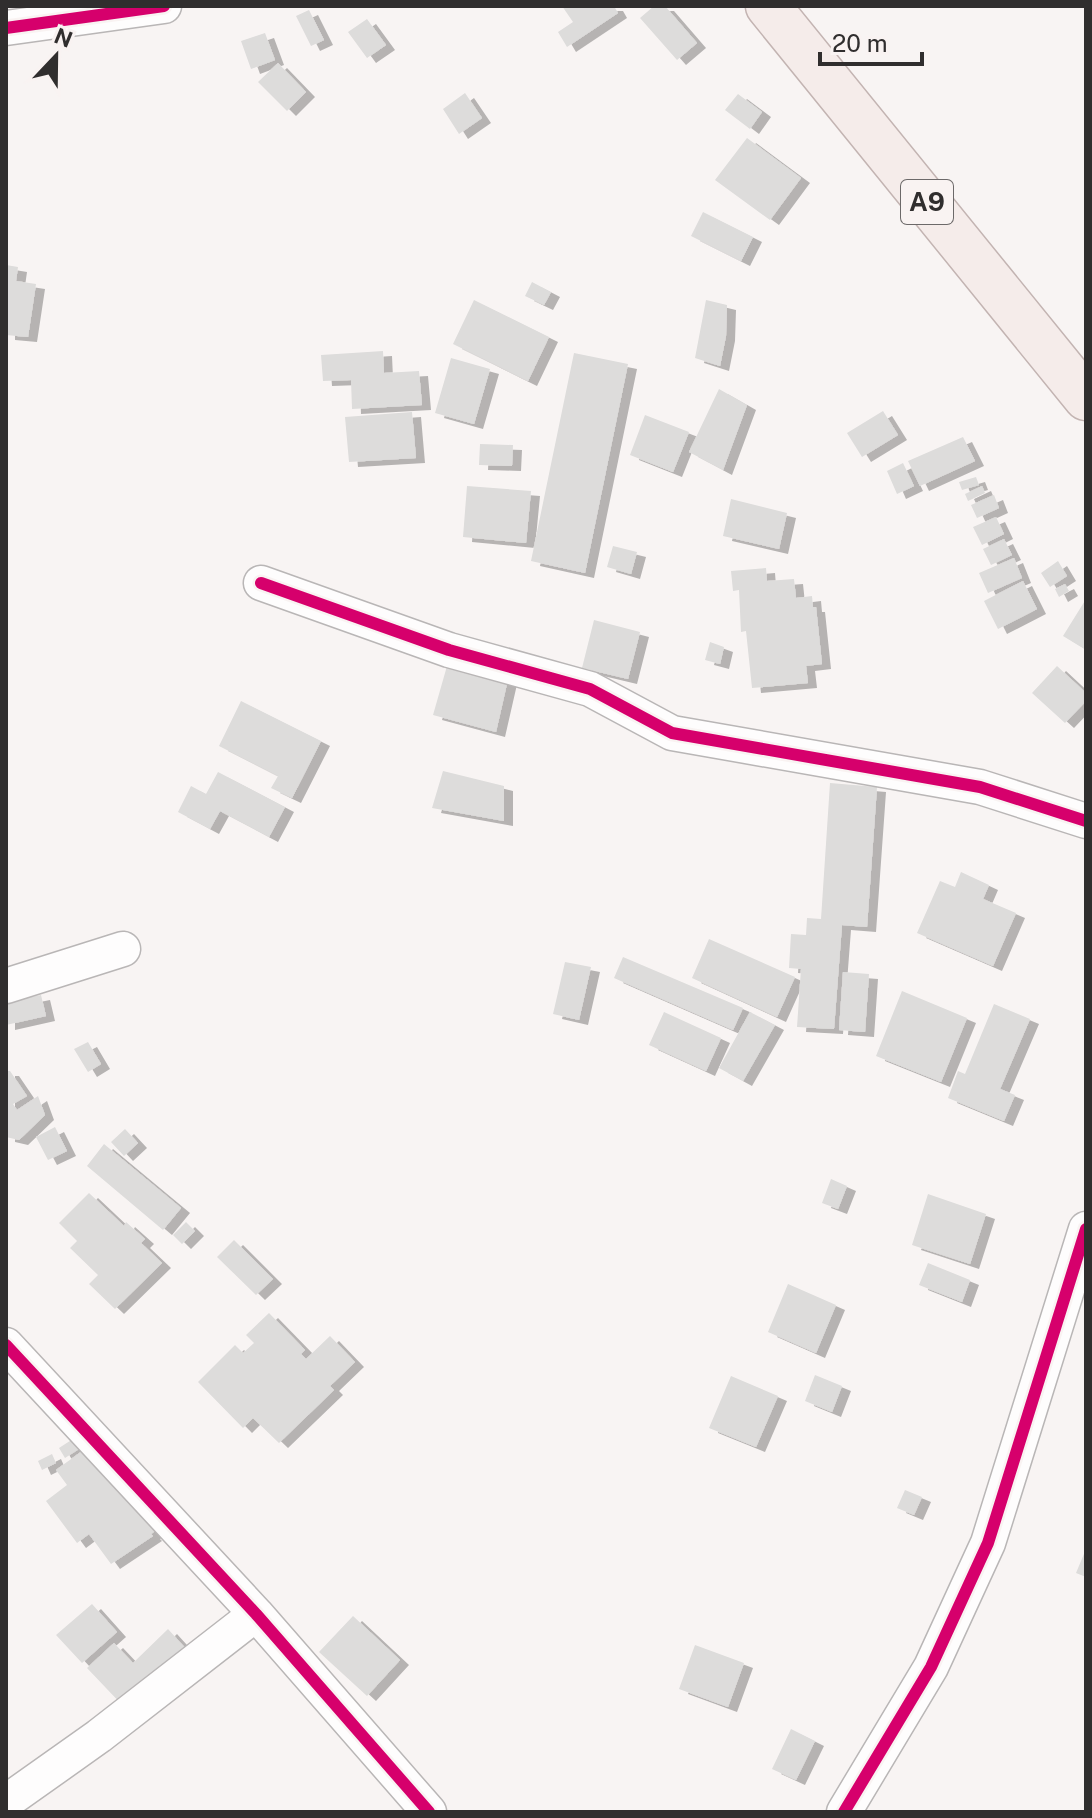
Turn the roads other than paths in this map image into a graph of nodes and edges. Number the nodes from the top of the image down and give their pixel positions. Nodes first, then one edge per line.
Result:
1 (164, 6) edge
2 (768, 6) edge
3 (6, 28) edge
4 (1086, 398) edge
5 (261, 583) dead end
6 (1086, 821) edge
7 (123, 949) dead end
8 (6, 986) edge
9 (1086, 1229) edge
10 (6, 1345) edge
11 (256, 1614) junction
12 (6, 1802) edge
13 (429, 1812) edge
14 (844, 1812) edge

1 - 3 street
2 - 4 main road, A9
5 - 6 street
7 - 8 street
9 - 14 street
10 - 11 street
11 - 12 street
11 - 13 street

